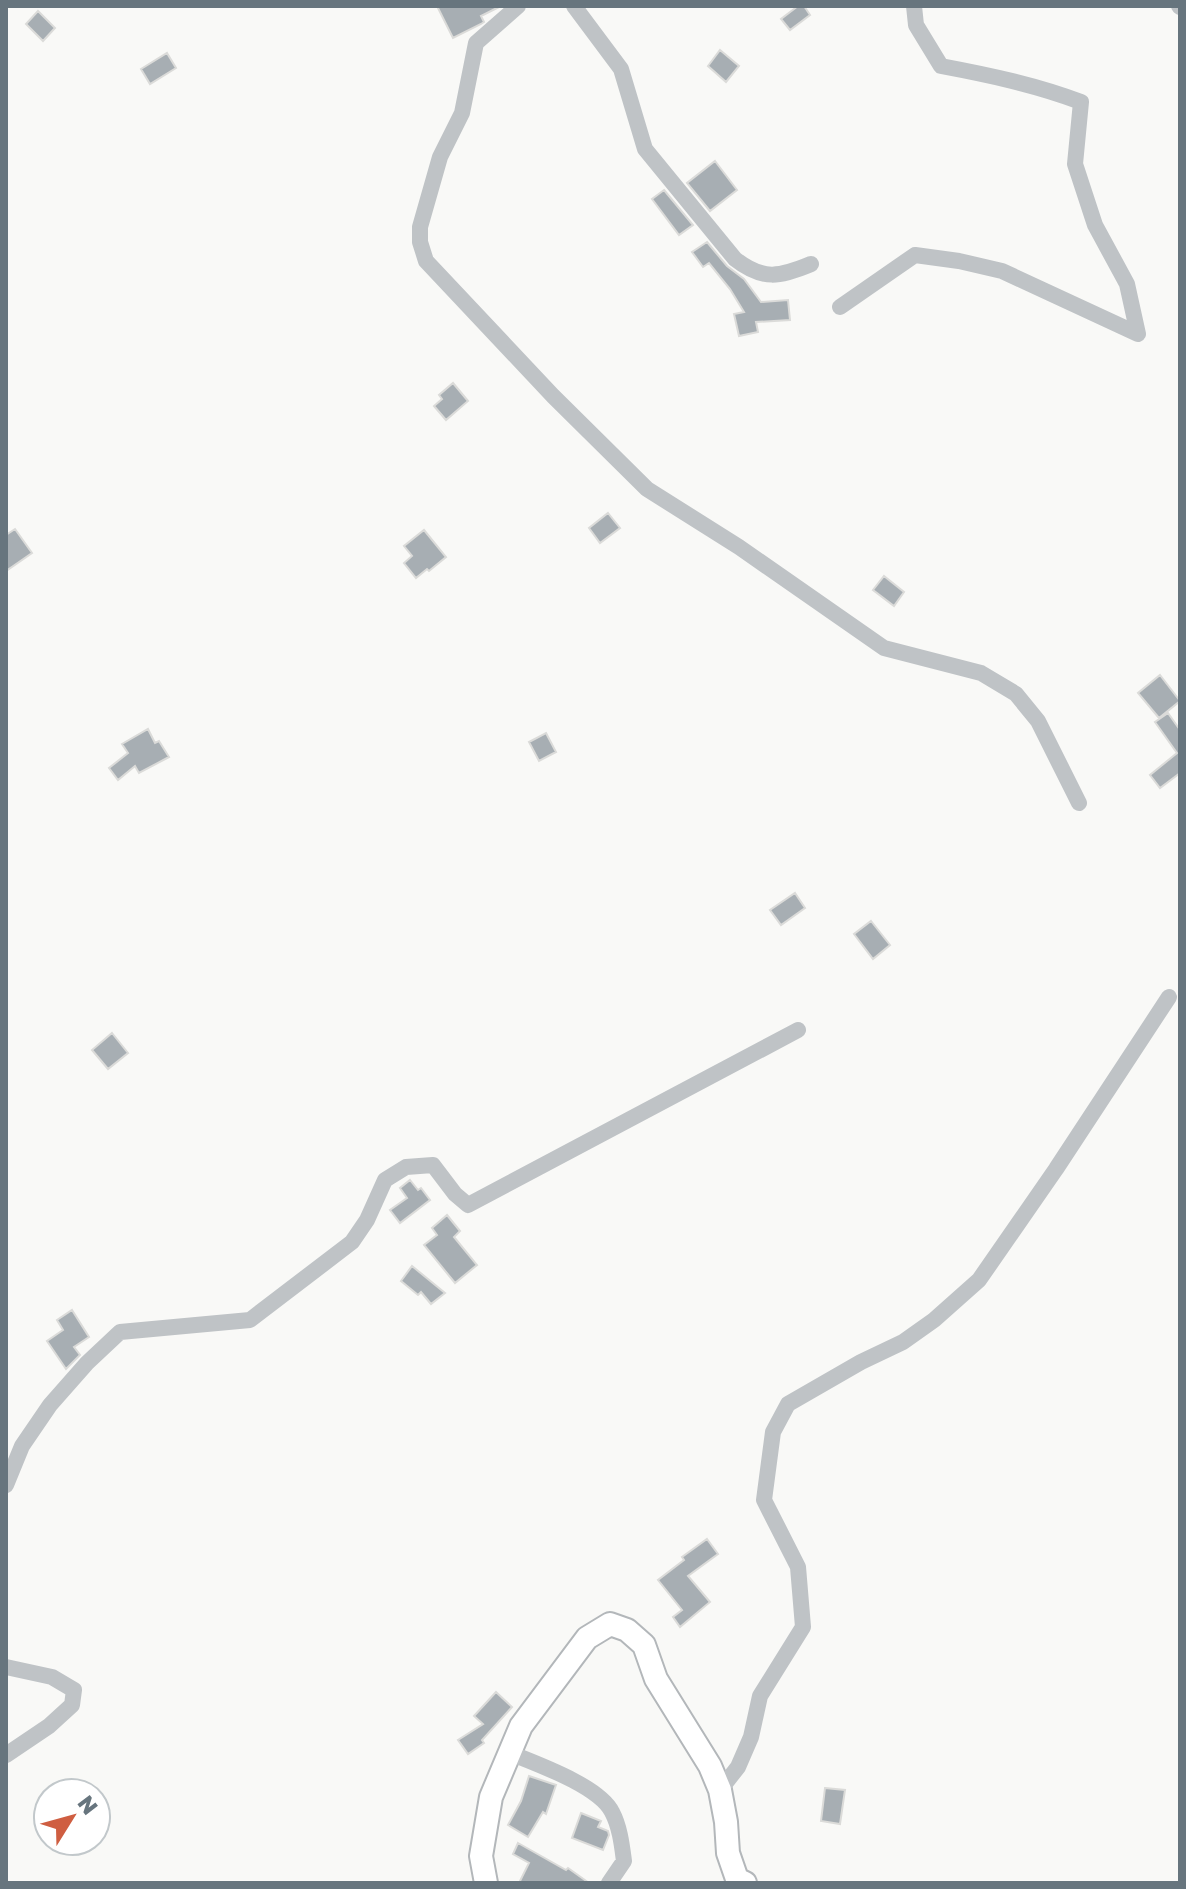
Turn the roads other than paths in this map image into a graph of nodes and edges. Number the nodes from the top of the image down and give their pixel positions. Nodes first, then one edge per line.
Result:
1 (518, 6) edge
2 (574, 6) edge
3 (914, 6) edge
4 (811, 264) dead end
5 (840, 307) dead end
6 (1079, 803) dead end
7 (1169, 997) dead end
8 (798, 1030) dead end
9 (6, 1485) edge
10 (6, 1667) edge
11 (510, 1753) junction
12 (6, 1755) edge
13 (720, 1790) junction
14 (486, 1883) edge
15 (609, 1883) edge
16 (745, 1883) edge

1 - 6 street
2 - 4 street
3 - 5 street
7 - 13 street
8 - 9 street
10 - 12 street
11 - 13 main road
11 - 14 main road
11 - 15 street
13 - 16 main road

